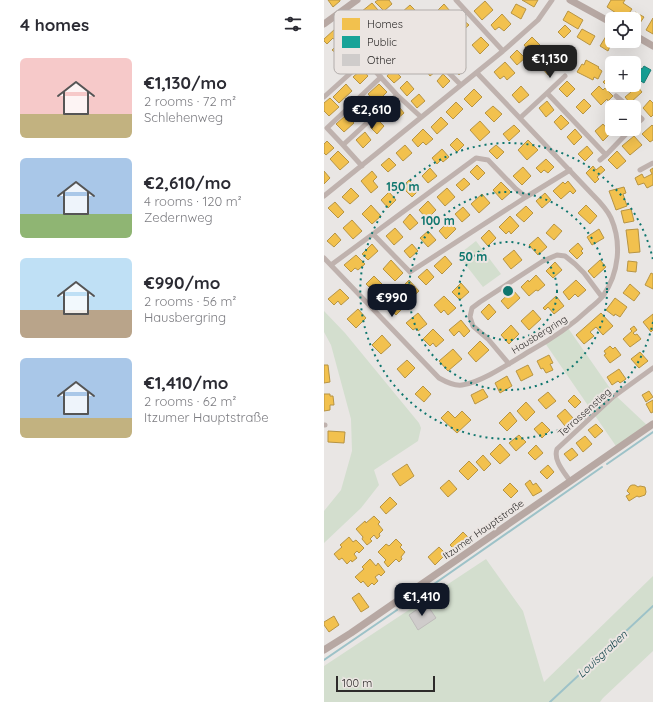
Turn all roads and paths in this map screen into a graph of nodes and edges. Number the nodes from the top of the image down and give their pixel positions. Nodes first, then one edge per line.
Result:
1 (357, 0) edge
2 (456, 0) edge
3 (552, 0) edge
4 (570, 0) edge
5 (343, 10) edge
6 (465, 10) edge
7 (466, 11) edge
8 (334, 17) edge
9 (605, 19) edge
10 (324, 24) edge
11 (641, 39) edge
12 (653, 46) edge
13 (503, 51) junction
14 (477, 73) junction
15 (350, 74) edge
16 (378, 74) edge
17 (450, 74) edge
18 (565, 76) dead end
19 (381, 77) junction
20 (461, 85) junction
21 (547, 93) junction
22 (398, 95) junction
23 (616, 96) dead end
24 (324, 98) edge
25 (620, 100) edge
26 (421, 118) junction
27 (520, 118) junction
28 (325, 127) edge
29 (624, 136) edge
30 (343, 145) junction
31 (606, 154) junction
32 (600, 160) dead end
33 (653, 163) edge
34 (362, 166) junction
35 (570, 170) junction
36 (640, 170) dead end
37 (324, 196) edge
38 (526, 197) junction
39 (373, 234) junction
40 (324, 258) edge
41 (331, 265) junction
42 (602, 297) junction
43 (509, 364) junction
44 (653, 368) edge
45 (653, 424) edge
46 (570, 480) junction
47 (324, 650) edge

1 - 5 main road
2 - 6 street
3 - 13 street
4 - 9 main road
7 - 13 street
8 - 10 main road
11 - 12 main road
13 - 14 street
14 - 20 street
14 - 27 street, Hausbergring
15 - 24 street
16 - 19 street
17 - 20 street
18 - 21 street
19 - 22 street
19 - 28 street
20 - 26 street
21 - 27 street
21 - 31 street
22 - 26 street
22 - 30 street
23 - 25 street
26 - 34 street
27 - 35 street, Hausbergring
28 - 30 street
29 - 31 street
30 - 34 street
31 - 32 street
33 - 36 street
34 - 37 street
35 - 38 street
35 - 42 street, Hausbergring
38 - 39 street
38 - 39 street
39 - 41 street
40 - 41 street, Hausbergring
41 - 43 street, Hausbergring
42 - 43 street, Hausbergring
42 - 43 street
44 - 46 street, Terrassenstieg
45 - 46 main road, Itzumer Hauptstraße
46 - 47 main road, Itzumer Hauptstraße

